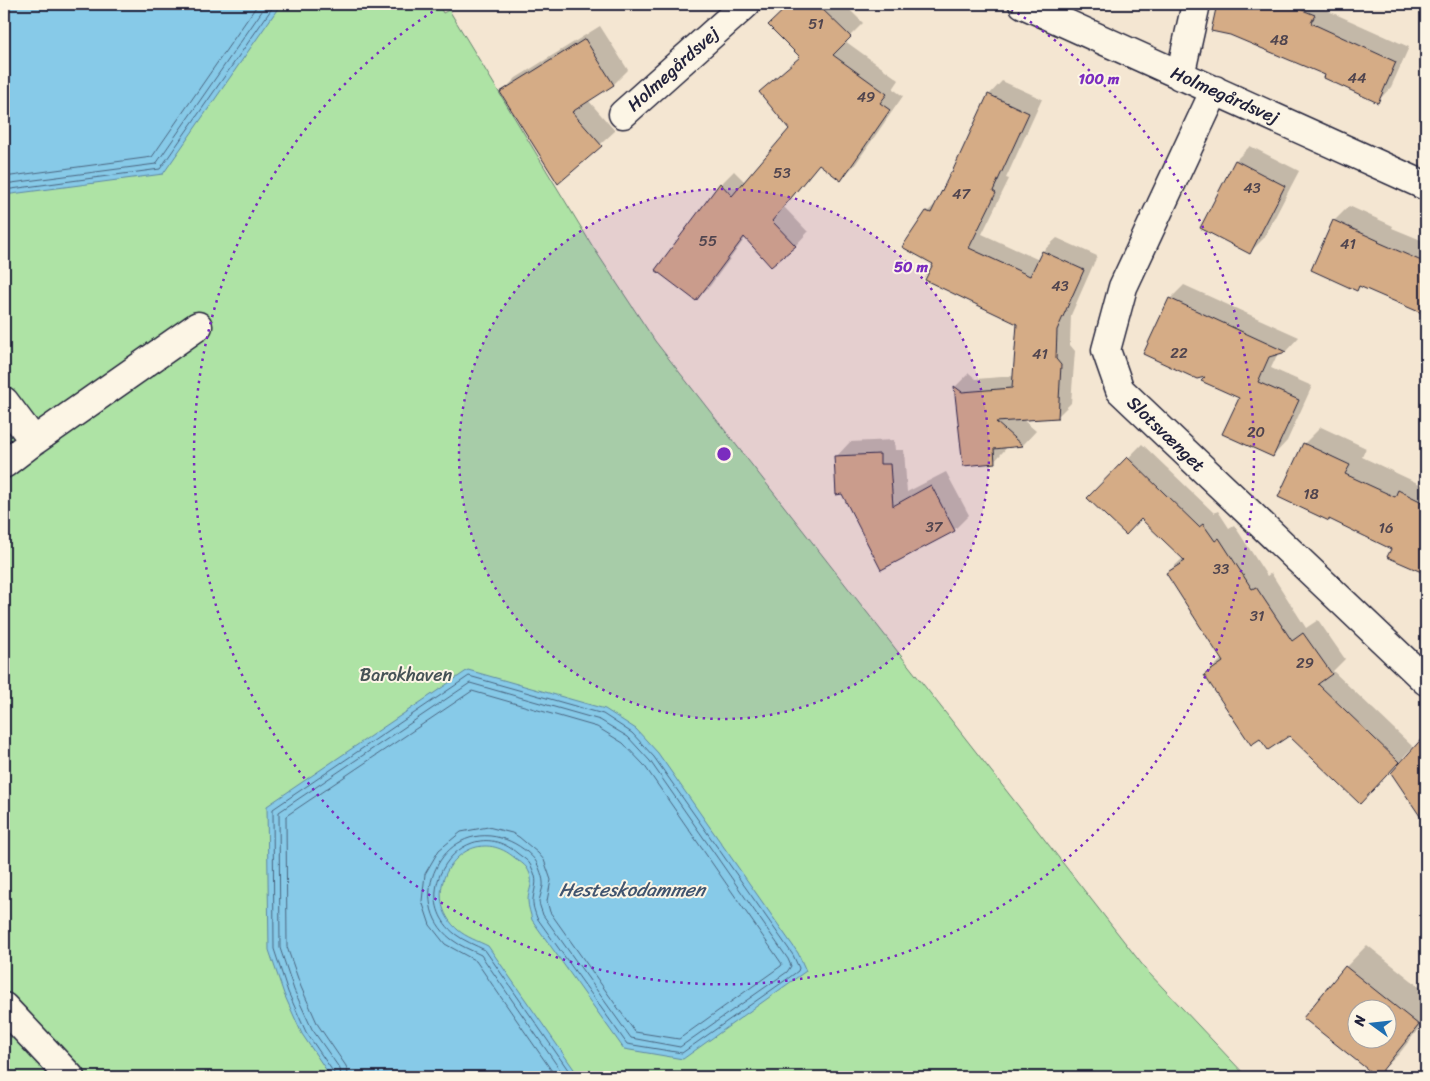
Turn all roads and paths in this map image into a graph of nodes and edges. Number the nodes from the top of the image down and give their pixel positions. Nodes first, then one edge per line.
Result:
1 (746, 4) edge
2 (1023, 4) edge
3 (1196, 4) edge
4 (1180, 76) junction
5 (1215, 90) junction
6 (623, 114) dead end
7 (1426, 186) edge
8 (198, 326) dead end
9 (4, 401) edge
10 (34, 441) junction
11 (4, 464) edge
12 (1426, 681) edge
13 (4, 1007) edge
14 (70, 1077) edge

1 - 6 street, Holmegårdsvej
2 - 4 street, Holmegårdsvej
3 - 4 street
4 - 5 street, Holmegårdsvej
5 - 7 street, Holmegårdsvej
5 - 12 street, Slotsvænget
8 - 10 street
9 - 10 street
10 - 11 street
13 - 14 street

